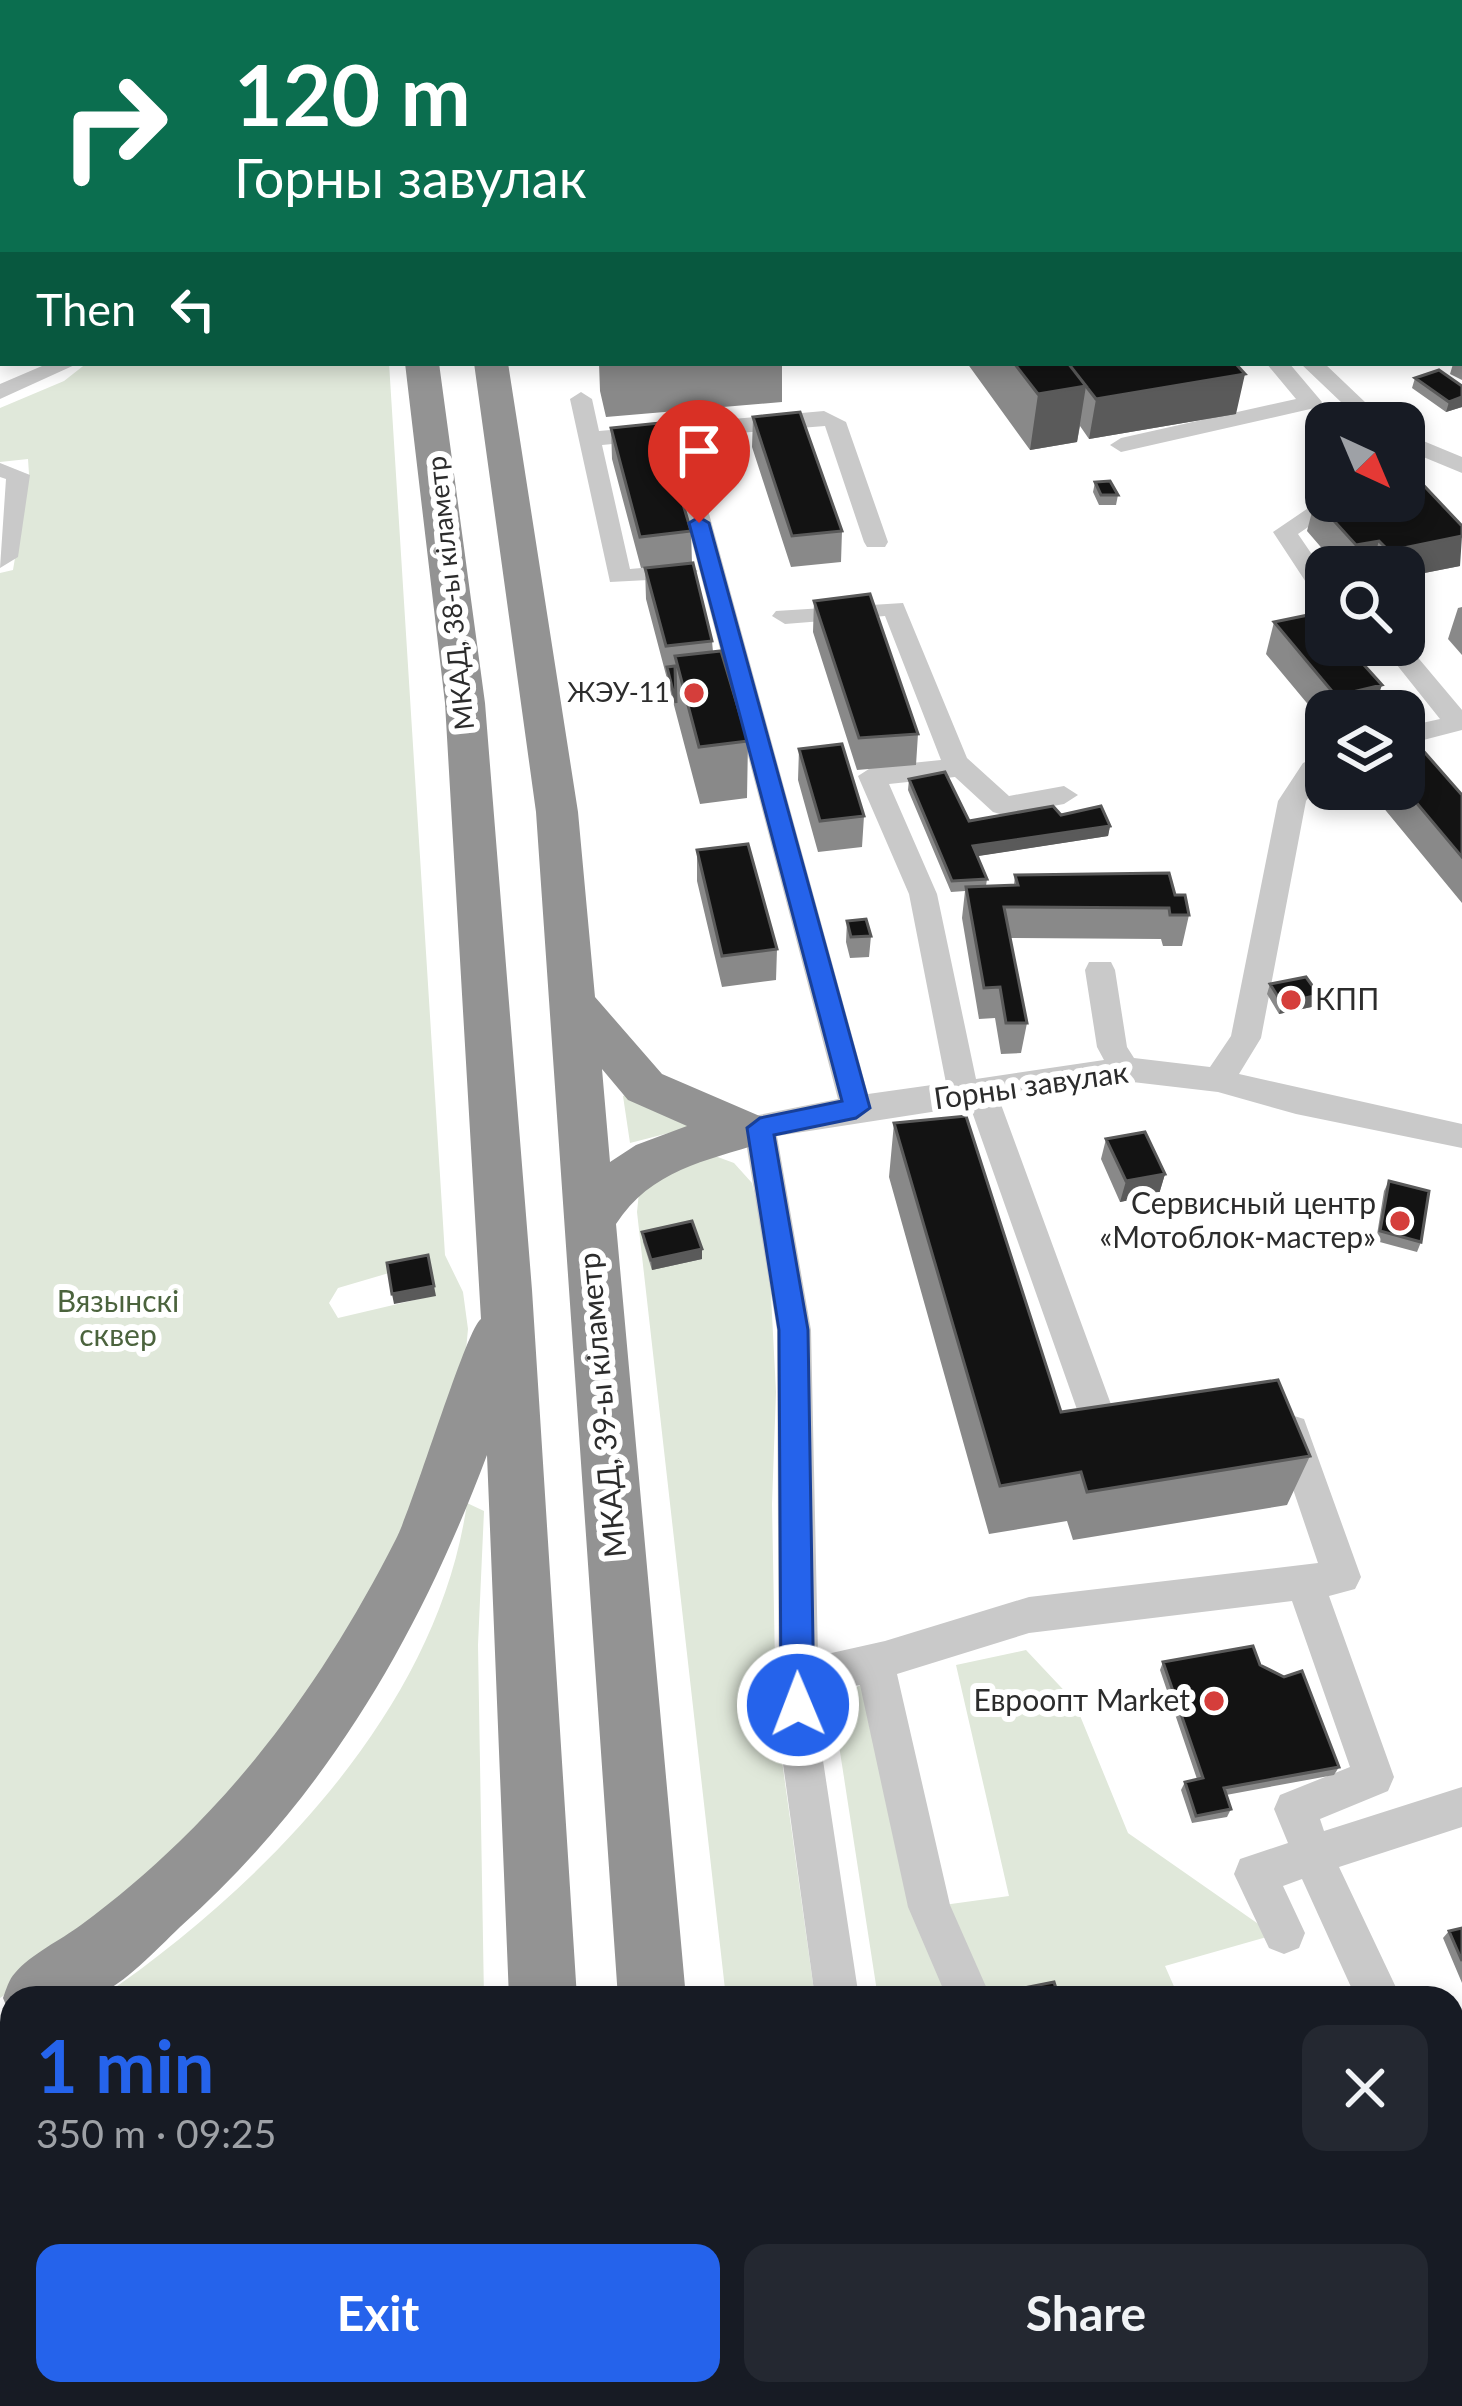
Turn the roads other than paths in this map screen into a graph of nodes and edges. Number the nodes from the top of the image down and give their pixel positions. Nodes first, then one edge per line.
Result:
1 (61, 366) edge
2 (422, 366) edge
3 (491, 366) edge
4 (1280, 366) edge
5 (1318, 366) edge
6 (0, 392) edge
7 (581, 399) dead end
8 (1355, 402) edge
9 (675, 432) junction
10 (590, 439) junction
11 (1121, 445) dead end
12 (1425, 449) edge
13 (1462, 466) edge
14 (0, 470) edge
15 (1305, 519) edge
16 (876, 542) dead end
17 (0, 561) edge
18 (1305, 562) edge
19 (711, 569) junction
20 (784, 616) dead end
21 (1411, 666) edge
22 (1460, 725) edge
23 (1425, 732) edge
24 (956, 762) junction
25 (1305, 781) edge
26 (1064, 795) dead end
27 (1100, 970) dead end
28 (574, 1004) junction
29 (1124, 1069) junction
30 (1218, 1080) junction
31 (972, 1094) junction
32 (856, 1108) junction
33 (752, 1129) junction
34 (1460, 1138) edge
35 (588, 1225) junction
36 (506, 1290) junction
37 (1262, 1414) edge
38 (1149, 1429) edge
39 (1305, 1582) junction
40 (876, 1666) junction
41 (797, 1676) junction
42 (1462, 1807) edge
43 (1314, 1854) junction
44 (1284, 1933) dead end
45 (54, 1986) edge
46 (542, 1986) edge
47 (651, 1986) edge
48 (835, 1986) edge
49 (964, 1986) edge
50 (1374, 1986) edge

1 - 6 street
2 - 36 highway, МКАД, 38-ы кіламетр
3 - 28 highway, МКАД, 39-ы кіламетр
4 - 11 street
5 - 8 street
7 - 10 street
9 - 10 street
9 - 16 street
9 - 19 street
10 - 19 street
12 - 13 street
14 - 17 street
15 - 18 street
19 - 32 street
20 - 24 street
21 - 22 street
22 - 23 street
24 - 26 street
24 - 31 street
25 - 30 street
27 - 29 street
28 - 33 highway
28 - 35 highway, МКАД, 39-ы кіламетр
29 - 30 street, Горны завулак
29 - 31 street, Горны завулак
30 - 34 street, Горны завулак
31 - 32 street, Горны завулак
31 - 38 street
32 - 33 street, Горны завулак
33 - 35 highway
33 - 41 street
35 - 47 highway, МКАД, 39-ы кіламетр
36 - 45 highway
36 - 46 highway
37 - 39 street
39 - 40 street
39 - 43 street
40 - 41 street
40 - 49 street
41 - 48 street
42 - 43 street
43 - 44 street
43 - 50 street

